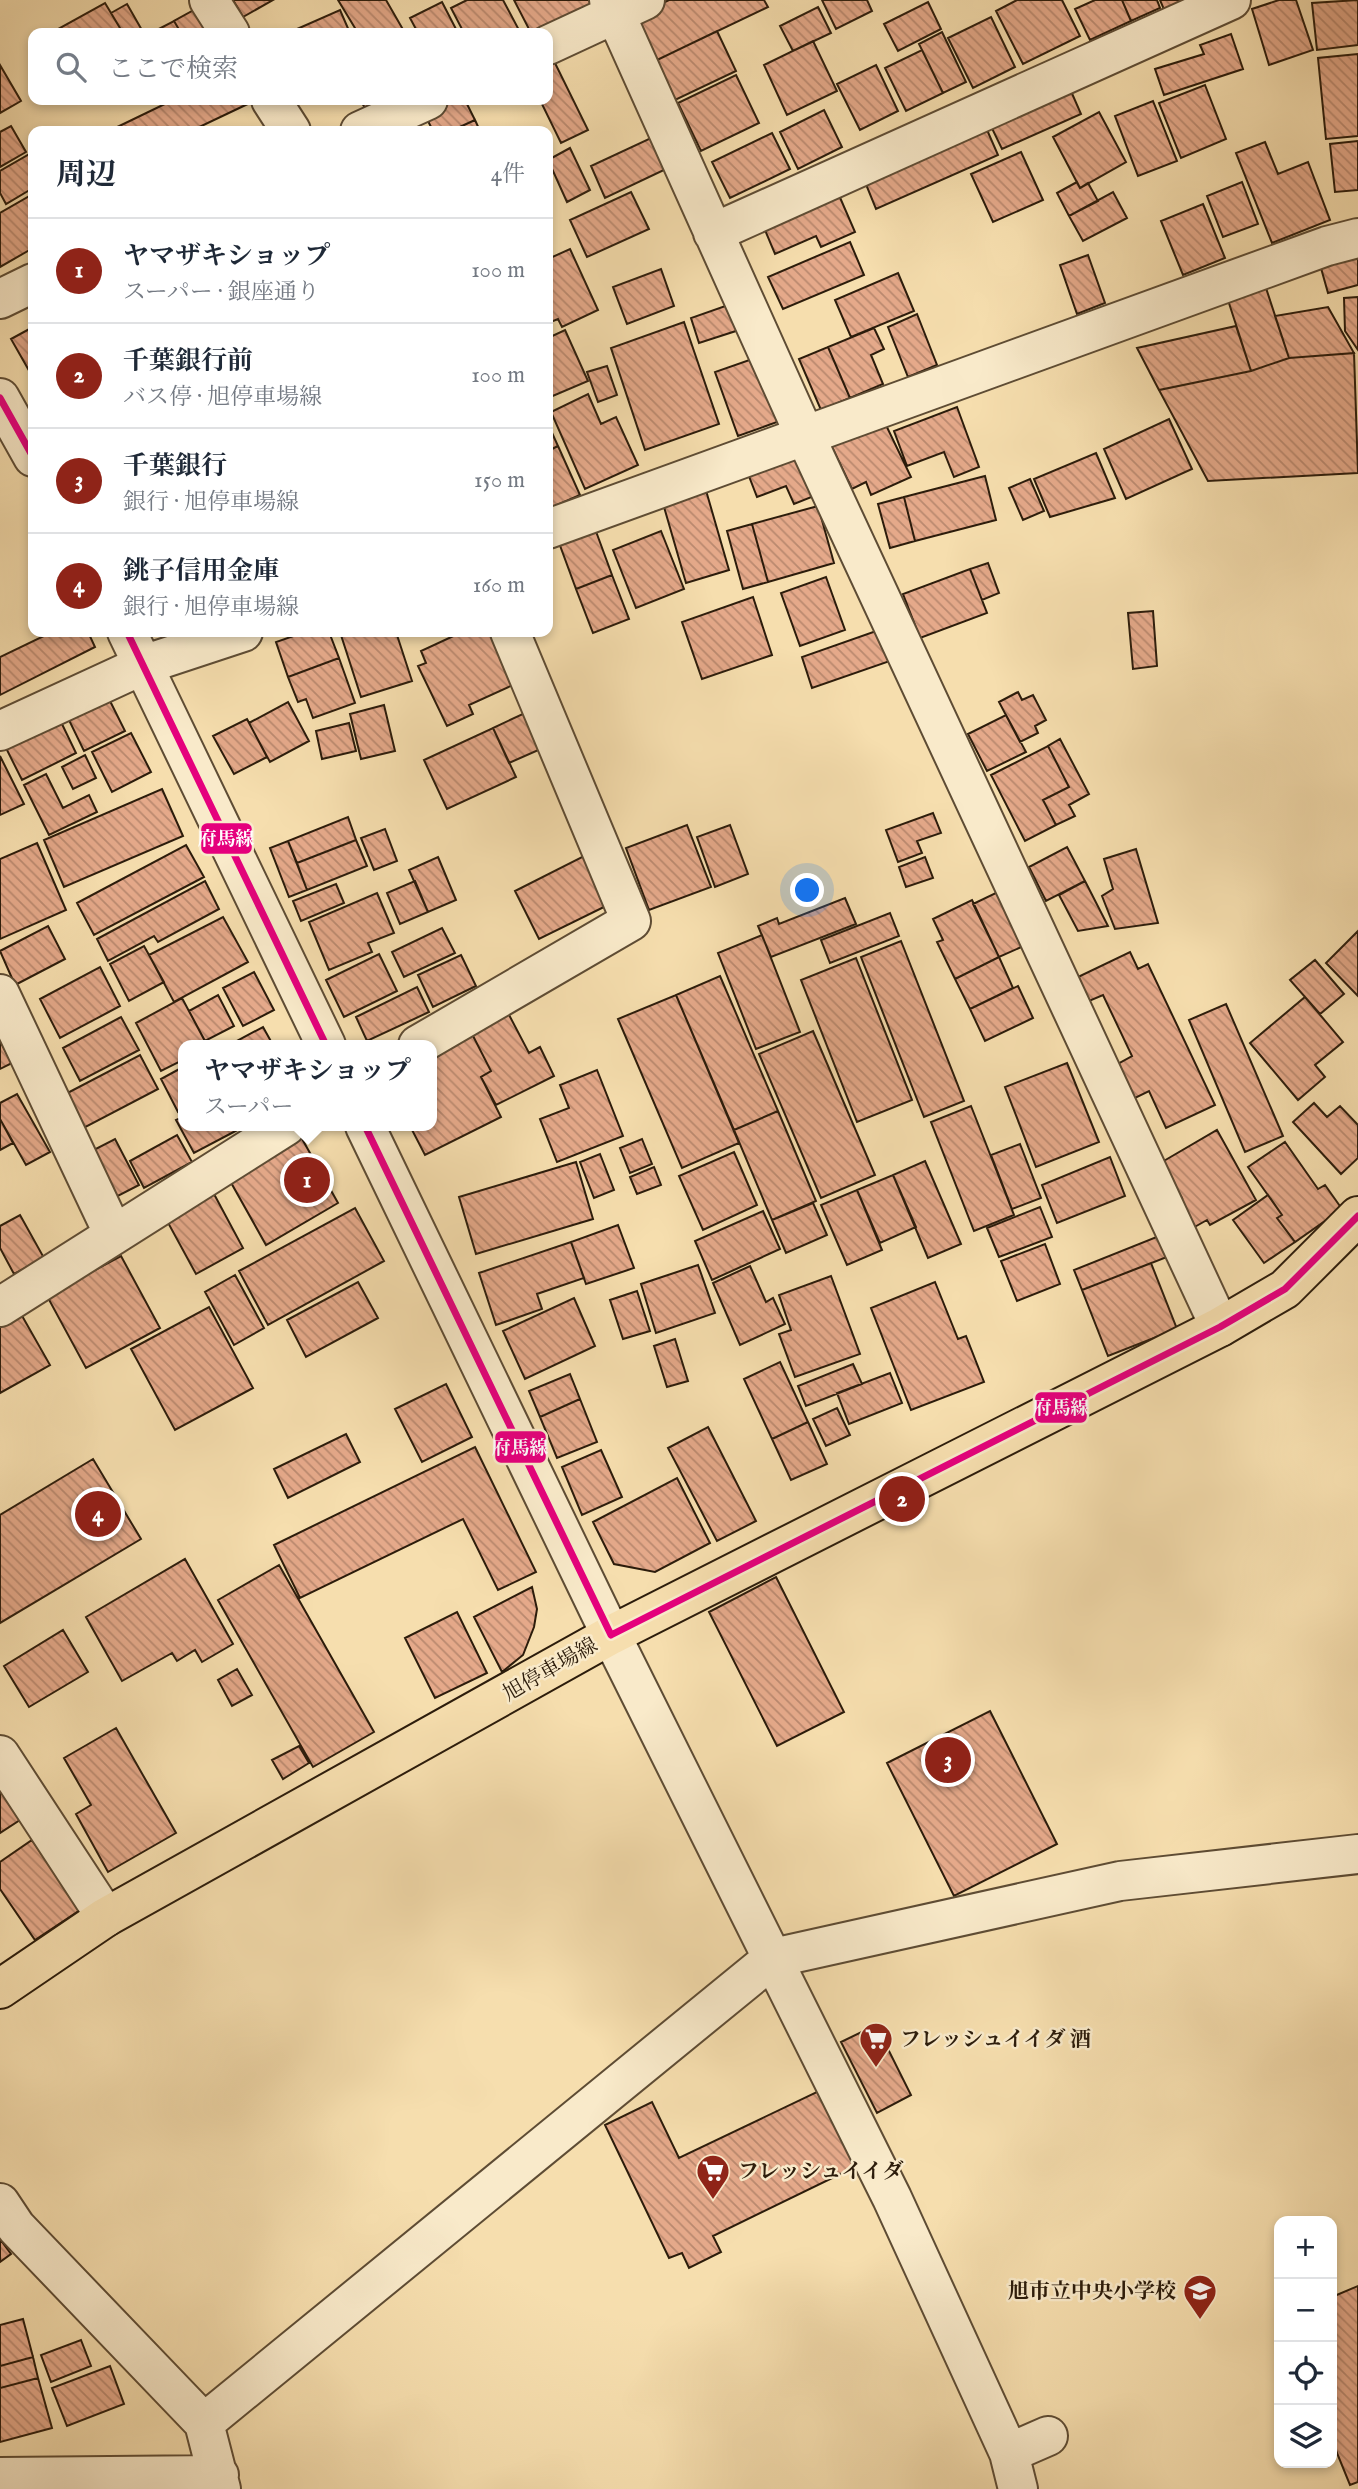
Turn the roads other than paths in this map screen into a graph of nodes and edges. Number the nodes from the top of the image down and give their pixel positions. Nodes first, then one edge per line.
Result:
1 (209, 0) edge
2 (1231, 0) edge
3 (623, 5) edge
4 (227, 28) edge
5 (553, 42) edge
6 (274, 105) edge
7 (417, 105) edge
8 (288, 126) edge
9 (371, 126) edge
10 (713, 233) junction
11 (1358, 238) edge
12 (28, 286) edge
13 (0, 299) edge
14 (0, 398) edge
15 (806, 438) junction
16 (28, 448) edge
17 (553, 527) edge
18 (209, 637) edge
19 (512, 637) edge
20 (135, 648) edge
21 (0, 731) edge
22 (0, 995) edge
23 (324, 1040) edge
24 (427, 1040) edge
25 (278, 1131) edge
26 (367, 1131) edge
27 (1358, 1216) edge
28 (114, 1235) junction
29 (0, 1307) edge
30 (1220, 1327) junction
31 (611, 1635) junction
32 (0, 1755) edge
33 (1358, 1854) edge
34 (106, 1917) junction
35 (773, 1958) junction
36 (0, 1989) edge
37 (0, 2203) edge
38 (204, 2423) junction
39 (1048, 2435) dead end
40 (1013, 2471) edge
41 (0, 2477) edge
42 (220, 2482) edge

1 - 4 street
2 - 10 street
3 - 5 street
3 - 10 street
6 - 8 street
7 - 9 street
10 - 15 street
11 - 15 street
12 - 13 street
14 - 16 street
15 - 17 street
15 - 30 street
18 - 20 street
19 - 24 street
20 - 21 street
20 - 23 street
22 - 28 street
25 - 28 street
26 - 31 street
27 - 30 main road, 旭停車場線
28 - 29 street
30 - 31 main road, 旭停車場線
31 - 34 main road, 旭停車場線
31 - 35 street
32 - 34 street
33 - 35 street
34 - 36 main road, 旭停車場線
35 - 38 street
35 - 40 street
37 - 38 street
38 - 42 street
39 - 40 street
41 - 42 street

